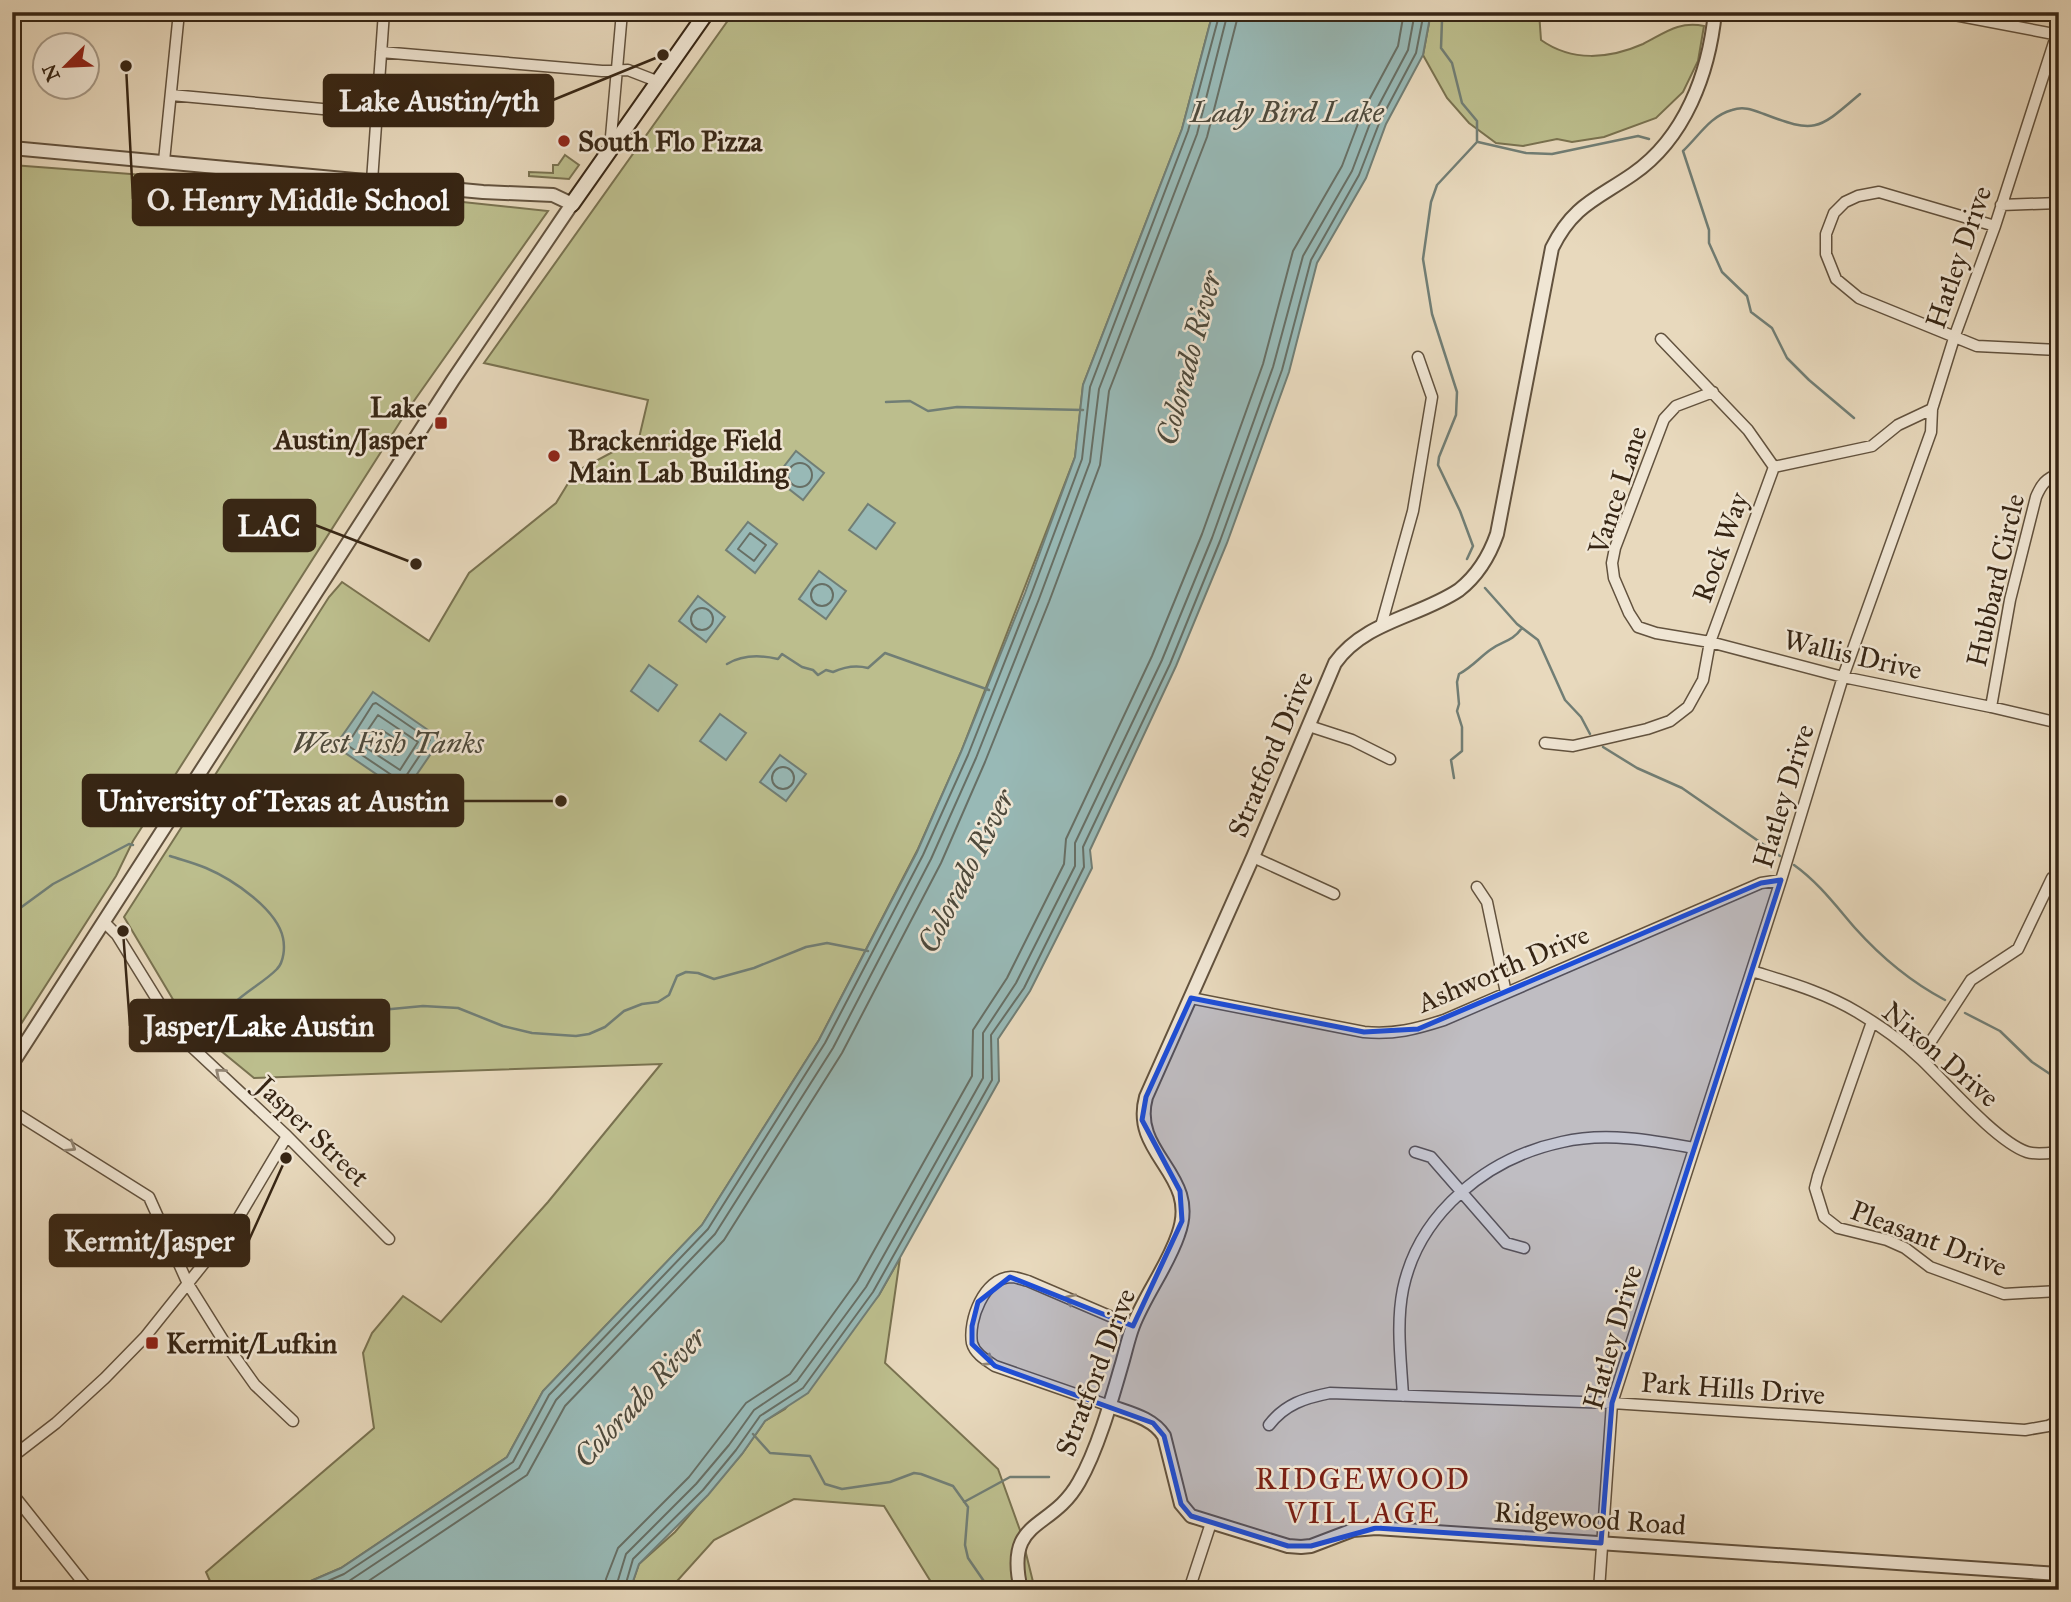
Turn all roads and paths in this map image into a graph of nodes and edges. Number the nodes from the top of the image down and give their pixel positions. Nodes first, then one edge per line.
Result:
1 (179, 12) edge
2 (384, 12) edge
3 (622, 12) edge
4 (708, 12) edge
5 (1715, 12) edge
6 (1939, 12) edge
7 (2058, 32) edge
8 (381, 52) junction
9 (617, 71) junction
10 (659, 82) junction
11 (171, 95) junction
12 (377, 114) junction
13 (12, 148) edge
14 (610, 153) junction
15 (164, 161) junction
16 (372, 181) junction
17 (2059, 203) edge
18 (572, 204) junction
19 (2001, 205) junction
20 (1995, 226) junction
21 (1955, 335) junction
22 (1661, 339) dead end
23 (2059, 350) edge
24 (1418, 357) dead end
25 (1713, 391) junction
26 (1932, 409) junction
27 (1774, 467) junction
28 (2059, 474) edge
29 (1381, 626) junction
30 (1638, 627) joint
31 (1710, 642) junction
32 (1843, 677) junction
33 (1991, 707) junction
34 (2059, 723) edge
35 (1309, 726) junction
36 (1545, 743) dead end
37 (1390, 759) dead end
38 (1253, 857) junction
39 (2052, 878) dead end
40 (1781, 880) junction
41 (1477, 887) dead end
42 (1334, 894) dead end
43 (104, 922) junction
44 (1752, 971) junction
45 (1506, 993) junction
46 (1191, 998) junction
47 (1872, 1022) junction
48 (1920, 1058) junction
49 (12, 1065) edge
50 (12, 1111) edge
51 (287, 1136) junction
52 (1694, 1148) junction
53 (1415, 1152) dead end
54 (2059, 1152) edge
55 (1460, 1192) junction
56 (389, 1239) dead end
57 (1524, 1248) dead end
58 (188, 1284) junction
59 (2059, 1291) edge
60 (1133, 1326) junction
61 (1403, 1396) junction
62 (1612, 1403) junction
63 (1110, 1406) junction
64 (293, 1421) dead end
65 (2059, 1421) edge
66 (1269, 1425) dead end
67 (12, 1457) edge
68 (12, 1493) edge
69 (1211, 1523) junction
70 (1601, 1543) junction
71 (2059, 1574) edge
72 (85, 1585) dead end
73 (1021, 1590) edge
74 (1189, 1590) edge
75 (1599, 1590) edge

1 - 11 street
2 - 8 street
3 - 9 street
4 - 10 main road
5 - 29 street, Stratford Drive
6 - 7 street
7 - 19 street, Hatley Drive
8 - 9 street
8 - 12 street
9 - 10 street
9 - 14 street
10 - 14 main road
11 - 12 street
11 - 15 street
12 - 16 street
13 - 15 street
14 - 18 main road
15 - 16 street
16 - 18 street
17 - 19 street
18 - 43 street
19 - 20 street, Hatley Drive
20 - 21 street, Hatley Drive
20 - 21 street
21 - 23 street
21 - 26 street, Hatley Drive
22 - 25 street
24 - 29 street
25 - 27 street
25 - 30 street, Vance Lane
26 - 27 street
26 - 32 street, Hatley Drive
27 - 31 street, Rock Way
28 - 33 street, Hubbard Circle
29 - 35 street, Stratford Drive
30 - 31 street, Wallis Drive
31 - 32 street, Wallis Drive
31 - 36 street, Rock Way
32 - 33 street, Wallis Drive
32 - 40 street, Hatley Drive
33 - 34 street, Wallis Drive
35 - 37 street
35 - 38 street, Stratford Drive
38 - 42 street
38 - 46 street, Stratford Drive
39 - 48 street
40 - 44 street, Hatley Drive
40 - 45 street, Ashworth Drive
41 - 45 street
43 - 49 street
51 -> 43 street, Jasper Street
44 - 47 street, Nixon Drive
44 - 52 street, Hatley Drive
45 - 46 street, Ashworth Drive
46 - 60 street, Stratford Drive
47 - 48 street, Nixon Drive
47 - 59 street, Pleasant Drive
48 - 54 street, Nixon Drive
50 -> 58 street
51 - 56 street, Jasper Street
51 - 58 street
52 - 55 street
52 - 62 street, Hatley Drive
53 - 55 street
55 - 57 street
55 - 61 street
58 - 64 street
58 - 67 street
60 - 63 street, Stratford Drive
60 -> 63 street
61 - 62 street, Park Hills Drive
61 - 66 street, Park Hills Drive
62 - 65 street, Park Hills Drive
62 - 70 street, Hatley Drive
63 - 69 street, Ridgewood Road
63 - 73 street, Stratford Drive
68 - 72 street
69 - 70 street, Ridgewood Road
69 - 74 street
70 - 71 street, Ridgewood Road
70 - 75 street, Hatley Drive

